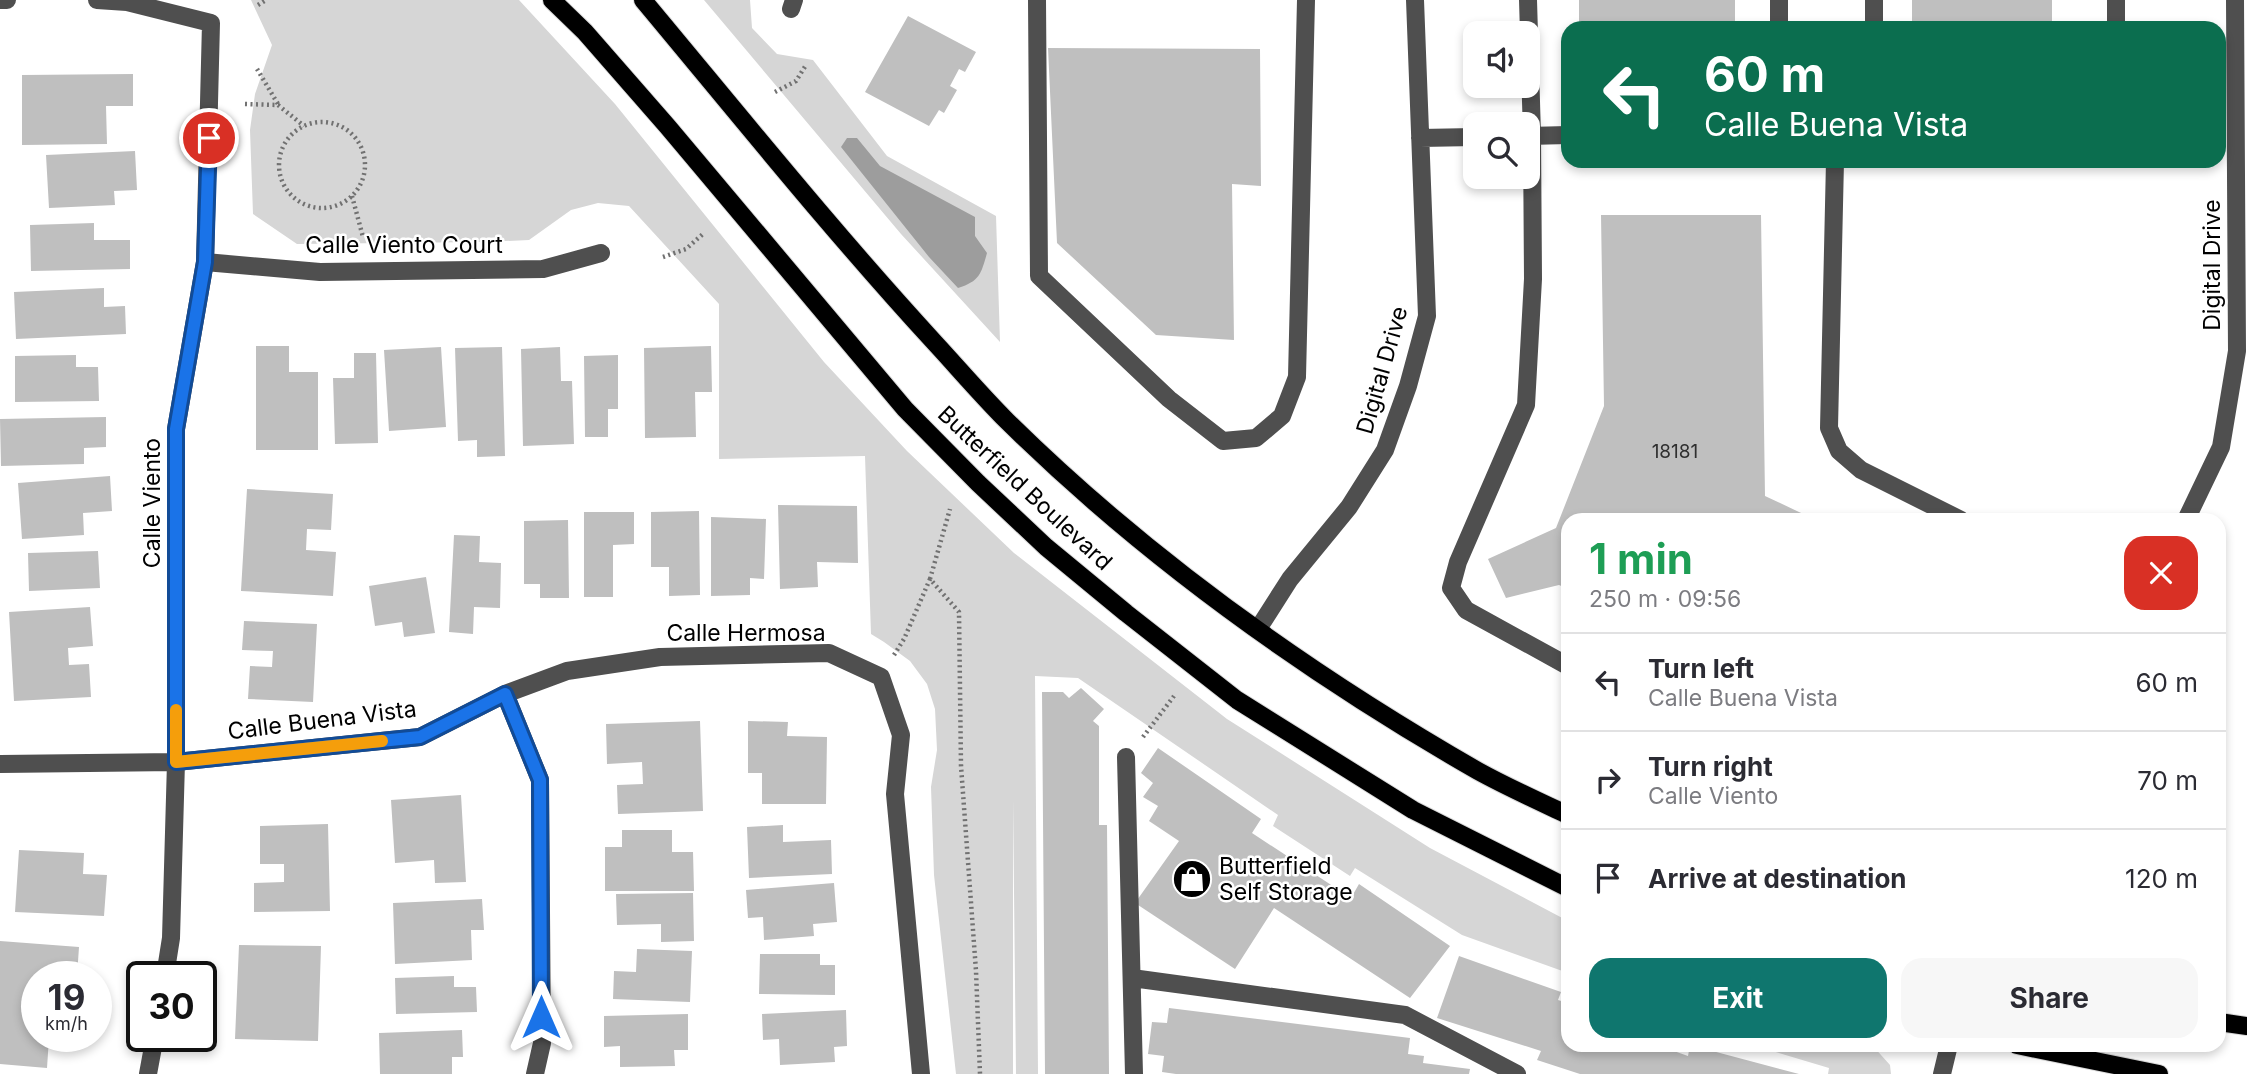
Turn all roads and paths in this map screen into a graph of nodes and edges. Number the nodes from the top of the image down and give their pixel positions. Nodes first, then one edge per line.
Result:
1 (0, 0) edge
2 (6, 0) edge
3 (97, 0) edge
4 (266, 0) edge
5 (552, 0) edge
6 (643, 0) edge
7 (1037, 0) edge
8 (1306, 0) edge
9 (1415, 0) edge
10 (1528, 0) edge
11 (1779, 0) edge
12 (1874, 0) edge
13 (2116, 0) edge
14 (2235, 0) edge
15 (258, 5) dead end
16 (1779, 21) edge
17 (1874, 21) edge
18 (2116, 21) edge
19 (806, 65) dead end
20 (257, 69) dead end
21 (775, 92) dead end
22 (245, 104) dead end
23 (2241, 104) edge
24 (278, 105) junction
25 (1530, 112) edge
26 (304, 126) junction
27 (1540, 135) edge
28 (1561, 135) edge
29 (1463, 137) edge
30 (1420, 138) junction
31 (1835, 168) edge
32 (1531, 189) edge
33 (352, 196) junction
34 (704, 233) dead end
35 (363, 237) dead end
36 (601, 253) dead end
37 (663, 257) dead end
38 (205, 262) junction
39 (2242, 351) edge
40 (950, 509) dead end
41 (1947, 513) edge
42 (2189, 513) edge
43 (930, 579) junction
44 (1258, 629) junction
45 (1561, 662) edge
46 (881, 677) junction
47 (505, 694) junction
48 (1174, 696) dead end
49 (1143, 738) dead end
50 (1126, 757) dead end
51 (176, 762) junction
52 (0, 764) edge
53 (1561, 812) edge
54 (1561, 884) edge
55 (167, 961) edge
56 (1132, 978) junction
57 (2226, 1023) edge
58 (2247, 1026) edge
59 (152, 1052) edge
60 (1947, 1052) edge
61 (2051, 1052) edge
62 (148, 1074) edge
63 (535, 1074) edge
64 (921, 1074) edge
65 (980, 1074) edge
66 (1134, 1074) edge
67 (1517, 1074) edge
68 (1942, 1074) edge
69 (2159, 1074) edge

1 - 2 street
3 - 38 street, Calle Viento
4 - 15 path
5 - 54 main road, Butterfield Boulevard
6 - 44 main road, Butterfield Boulevard
7 - 8 street
9 - 30 street, Digital Drive
10 - 25 street
11 - 16 street
12 - 17 street
13 - 18 street
14 - 23 street, Digital Drive
19 - 21 path
20 - 24 path
22 - 24 path
23 - 39 street, Digital Drive
24 - 26 path
26 - 33 path
26 - 33 path
27 - 28 street
29 - 30 street
30 - 44 street, Digital Drive
31 - 41 street
32 - 45 street
33 - 35 path
34 - 37 path
36 - 38 street, Calle Viento Court
38 - 51 street, Calle Viento
39 - 42 street, Digital Drive
40 - 43 path
43 - 46 path
43 - 65 path
44 - 53 main road, Butterfield Boulevard
46 - 47 street, Calle Hermosa
46 - 64 street
47 - 51 street, Calle Buena Vista
47 - 63 street
48 - 49 path
50 - 56 street
51 - 52 street, Calle Buena Vista
51 - 55 street, Calle Viento
56 - 66 street
56 - 67 street
57 - 58 main road
59 - 62 street
60 - 68 street
61 - 69 main road

